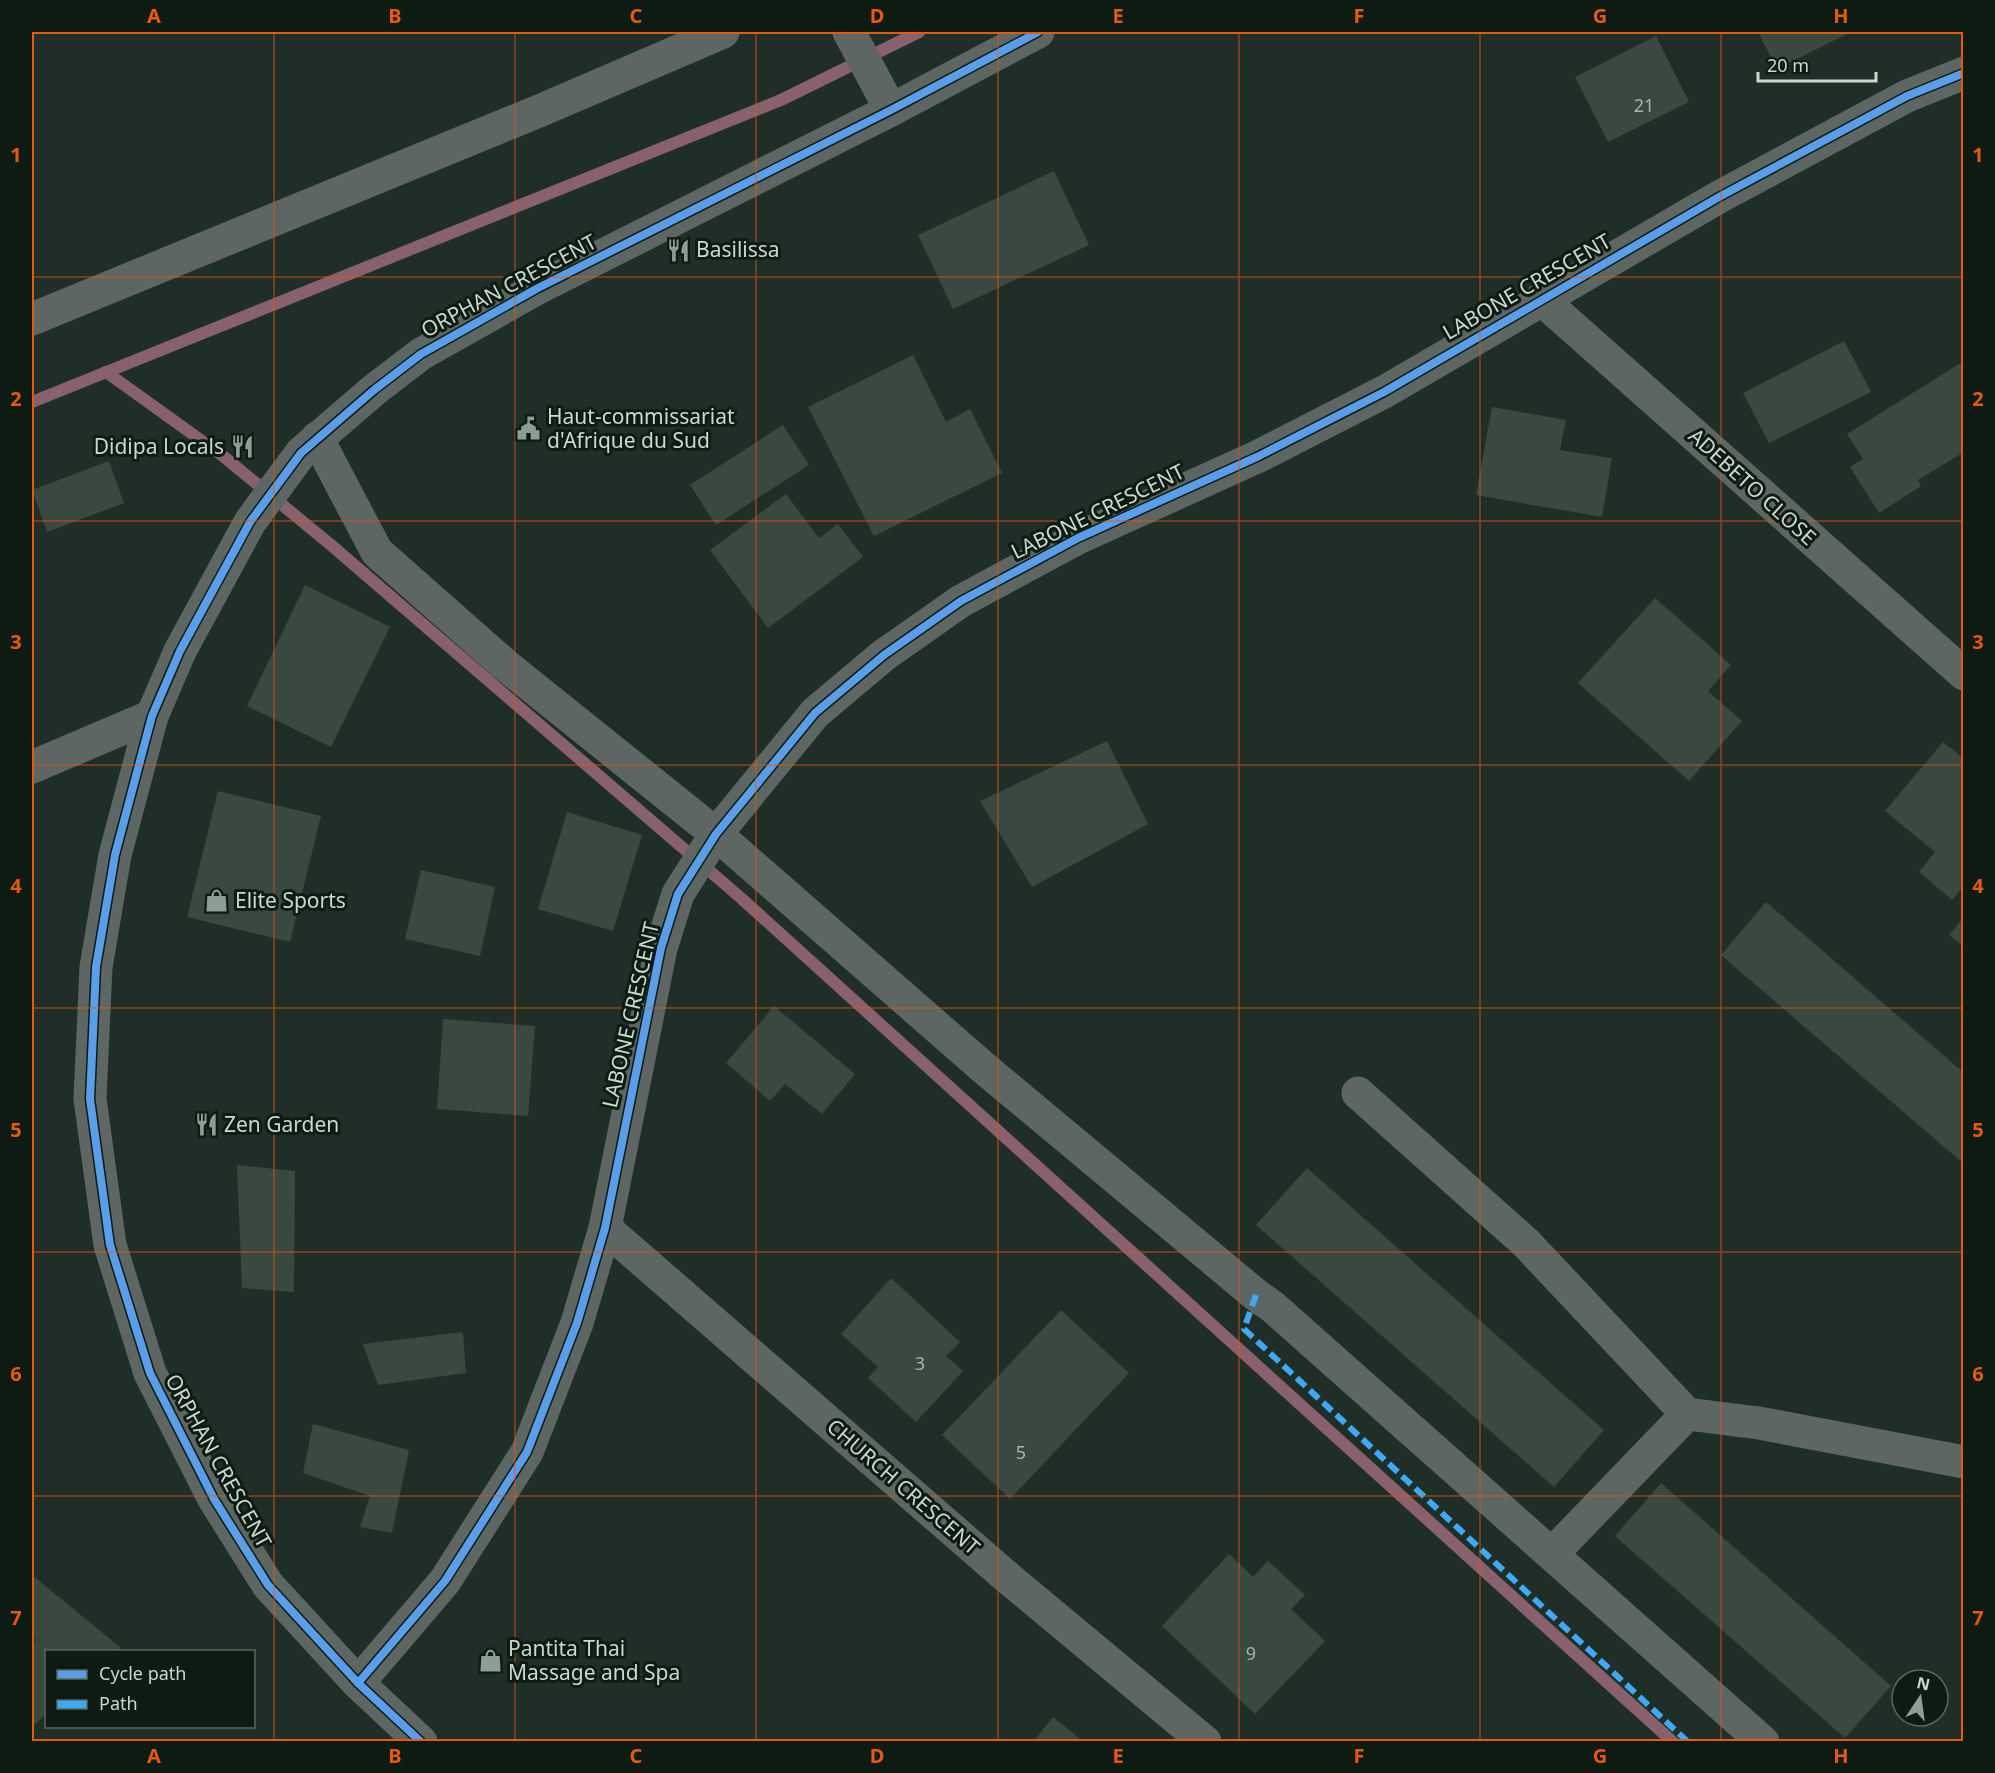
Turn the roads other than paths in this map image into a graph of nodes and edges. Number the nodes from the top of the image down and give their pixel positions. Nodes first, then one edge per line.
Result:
1 (723, 32) edge
2 (849, 32) edge
3 (1038, 32) edge
4 (1964, 73) edge
5 (884, 97) junction
6 (1541, 299) junction
7 (32, 319) edge
8 (309, 445) junction
9 (1964, 674) edge
10 (152, 716) junction
11 (32, 767) edge
12 (717, 834) junction
13 (1358, 1093) dead end
14 (604, 1228) junction
15 (1687, 1414) junction
16 (1964, 1462) edge
17 (1552, 1554) junction
18 (358, 1683) junction
19 (422, 1742) edge
20 (1205, 1742) edge
21 (1763, 1742) edge

1 - 7 street
2 - 5 street
3 - 5 street, ORPHAN CRESCENT
4 - 6 street, LABONE CRESCENT
5 - 8 street, ORPHAN CRESCENT
6 - 9 street, ADEBETO CLOSE
6 - 12 street, LABONE CRESCENT
8 - 10 street, ORPHAN CRESCENT
8 - 12 street
10 - 11 street
10 - 18 street, ORPHAN CRESCENT
12 - 14 street, LABONE CRESCENT
12 - 17 street
13 - 15 street
14 - 18 street, LABONE CRESCENT
14 - 20 street, CHURCH CRESCENT
15 - 16 street
15 - 17 street
17 - 21 street
18 - 19 street, ORPHAN CRESCENT

